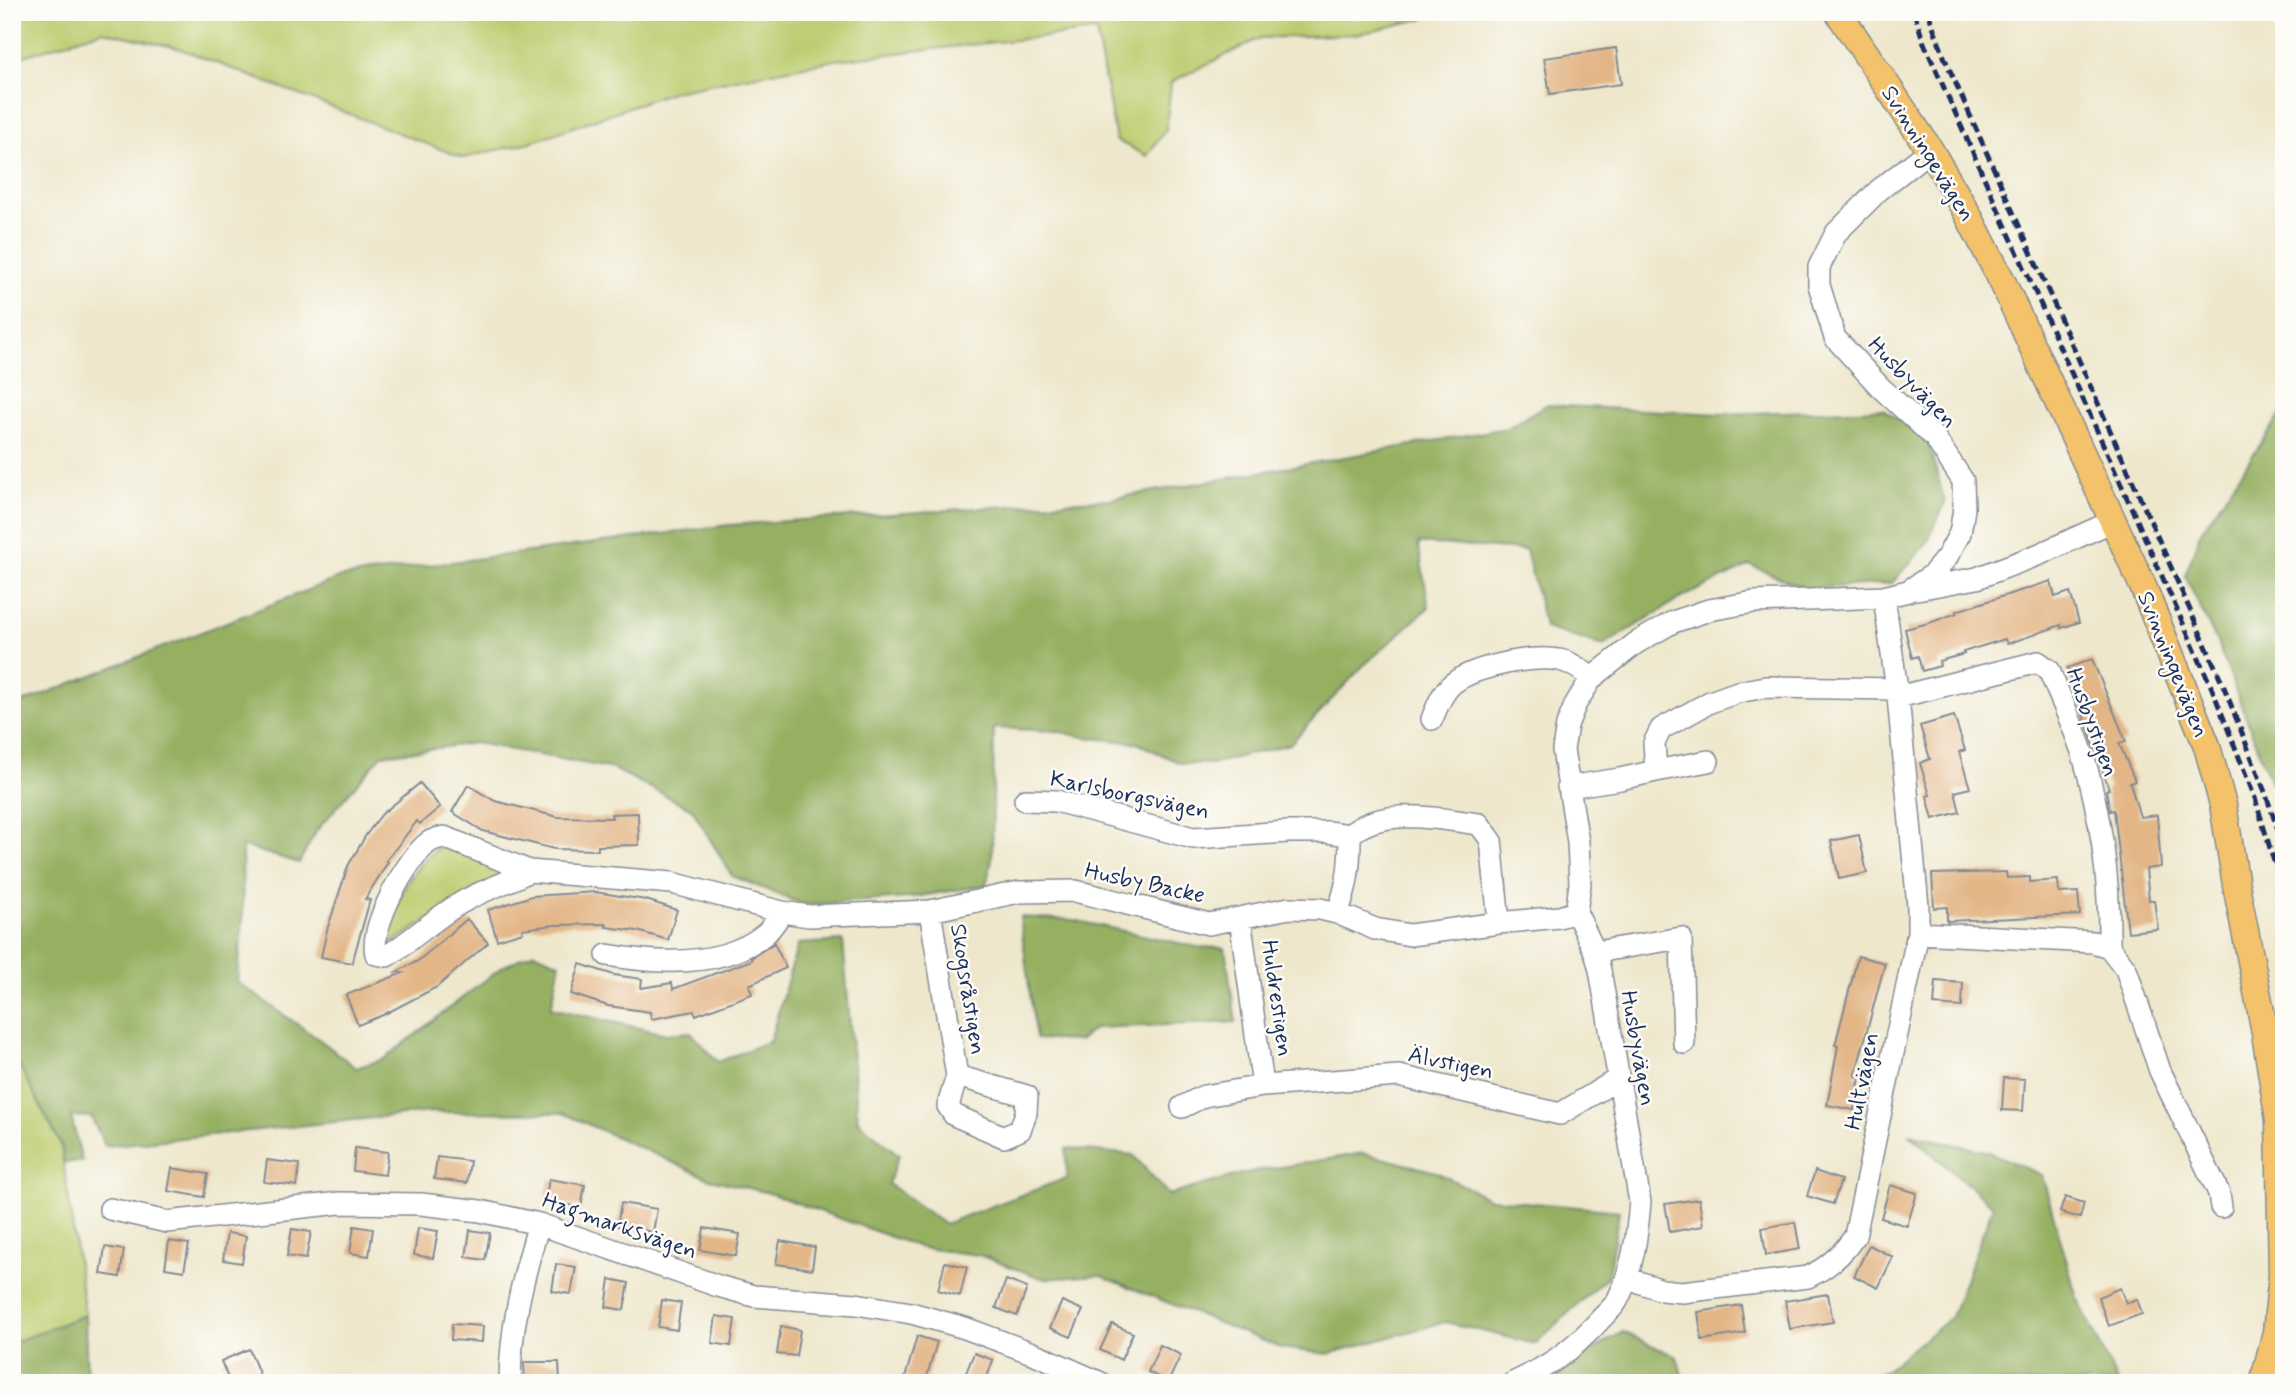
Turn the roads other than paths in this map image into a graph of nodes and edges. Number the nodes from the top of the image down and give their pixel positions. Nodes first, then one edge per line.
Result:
1 (1838, 12) edge
2 (1930, 150) junction
3 (2113, 520) junction
4 (1908, 591) junction
5 (1884, 597) junction
6 (1592, 678) junction
7 (1897, 693) junction
8 (1432, 719) dead end
9 (1708, 761) dead end
10 (1656, 771) junction
11 (1568, 787) junction
12 (1025, 800) dead end
13 (1350, 835) junction
14 (529, 871) junction
15 (930, 911) junction
16 (782, 912) junction
17 (1576, 912) junction
18 (1337, 913) junction
19 (1240, 918) junction
20 (1499, 923) junction
21 (1918, 933) junction
22 (2109, 947) junction
23 (1595, 952) junction
24 (607, 955) dead end
25 (1684, 1043) dead end
26 (957, 1076) dead end
27 (1618, 1079) junction
28 (1263, 1086) junction
29 (1182, 1107) dead end
30 (2221, 1207) dead end
31 (110, 1209) dead end
32 (539, 1224) junction
33 (1627, 1278) junction
34 (510, 1383) edge
35 (1101, 1383) edge
36 (1513, 1383) edge
37 (2263, 1383) edge

1 - 2 main road, Svinningevägen
2 - 3 main road, Svinningevägen
2 - 4 street, Husbyvägen
3 - 4 street
3 - 37 main road, Svinningevägen
4 - 5 street, Husbyvägen
5 - 6 street, Husbyvägen
5 - 7 street, Hultvägen
6 - 8 street
6 - 11 street, Husbyvägen
7 - 10 street
7 - 21 street, Hultvägen
7 - 22 street, Husbystigen
9 - 10 street
10 - 11 street
11 - 17 street, Husbyvägen
12 - 13 street, Karlsborgsvägen
13 - 18 street
13 - 20 street
14 - 14 street, Husby Backe
14 - 16 street, Husby Backe
15 - 16 street, Husby Backe
15 - 19 street, Husby Backe
15 - 26 street, Skogsråstigen
16 - 24 street
17 - 20 street, Husby Backe
17 - 23 street, Husbyvägen
18 - 19 street, Husby Backe
18 - 20 street, Husby Backe
19 - 28 street, Huldrestigen
21 - 22 street
21 - 33 street, Hultvägen
22 - 30 street
23 - 25 street
23 - 27 street, Husbyvägen
27 - 28 street, Älvstigen
27 - 33 street, Husbyvägen
28 - 29 street, Älvstigen
31 - 32 street, Hagmarksvägen
32 - 34 street
32 - 35 street, Hagmarksvägen
33 - 36 street, Husbyvägen

